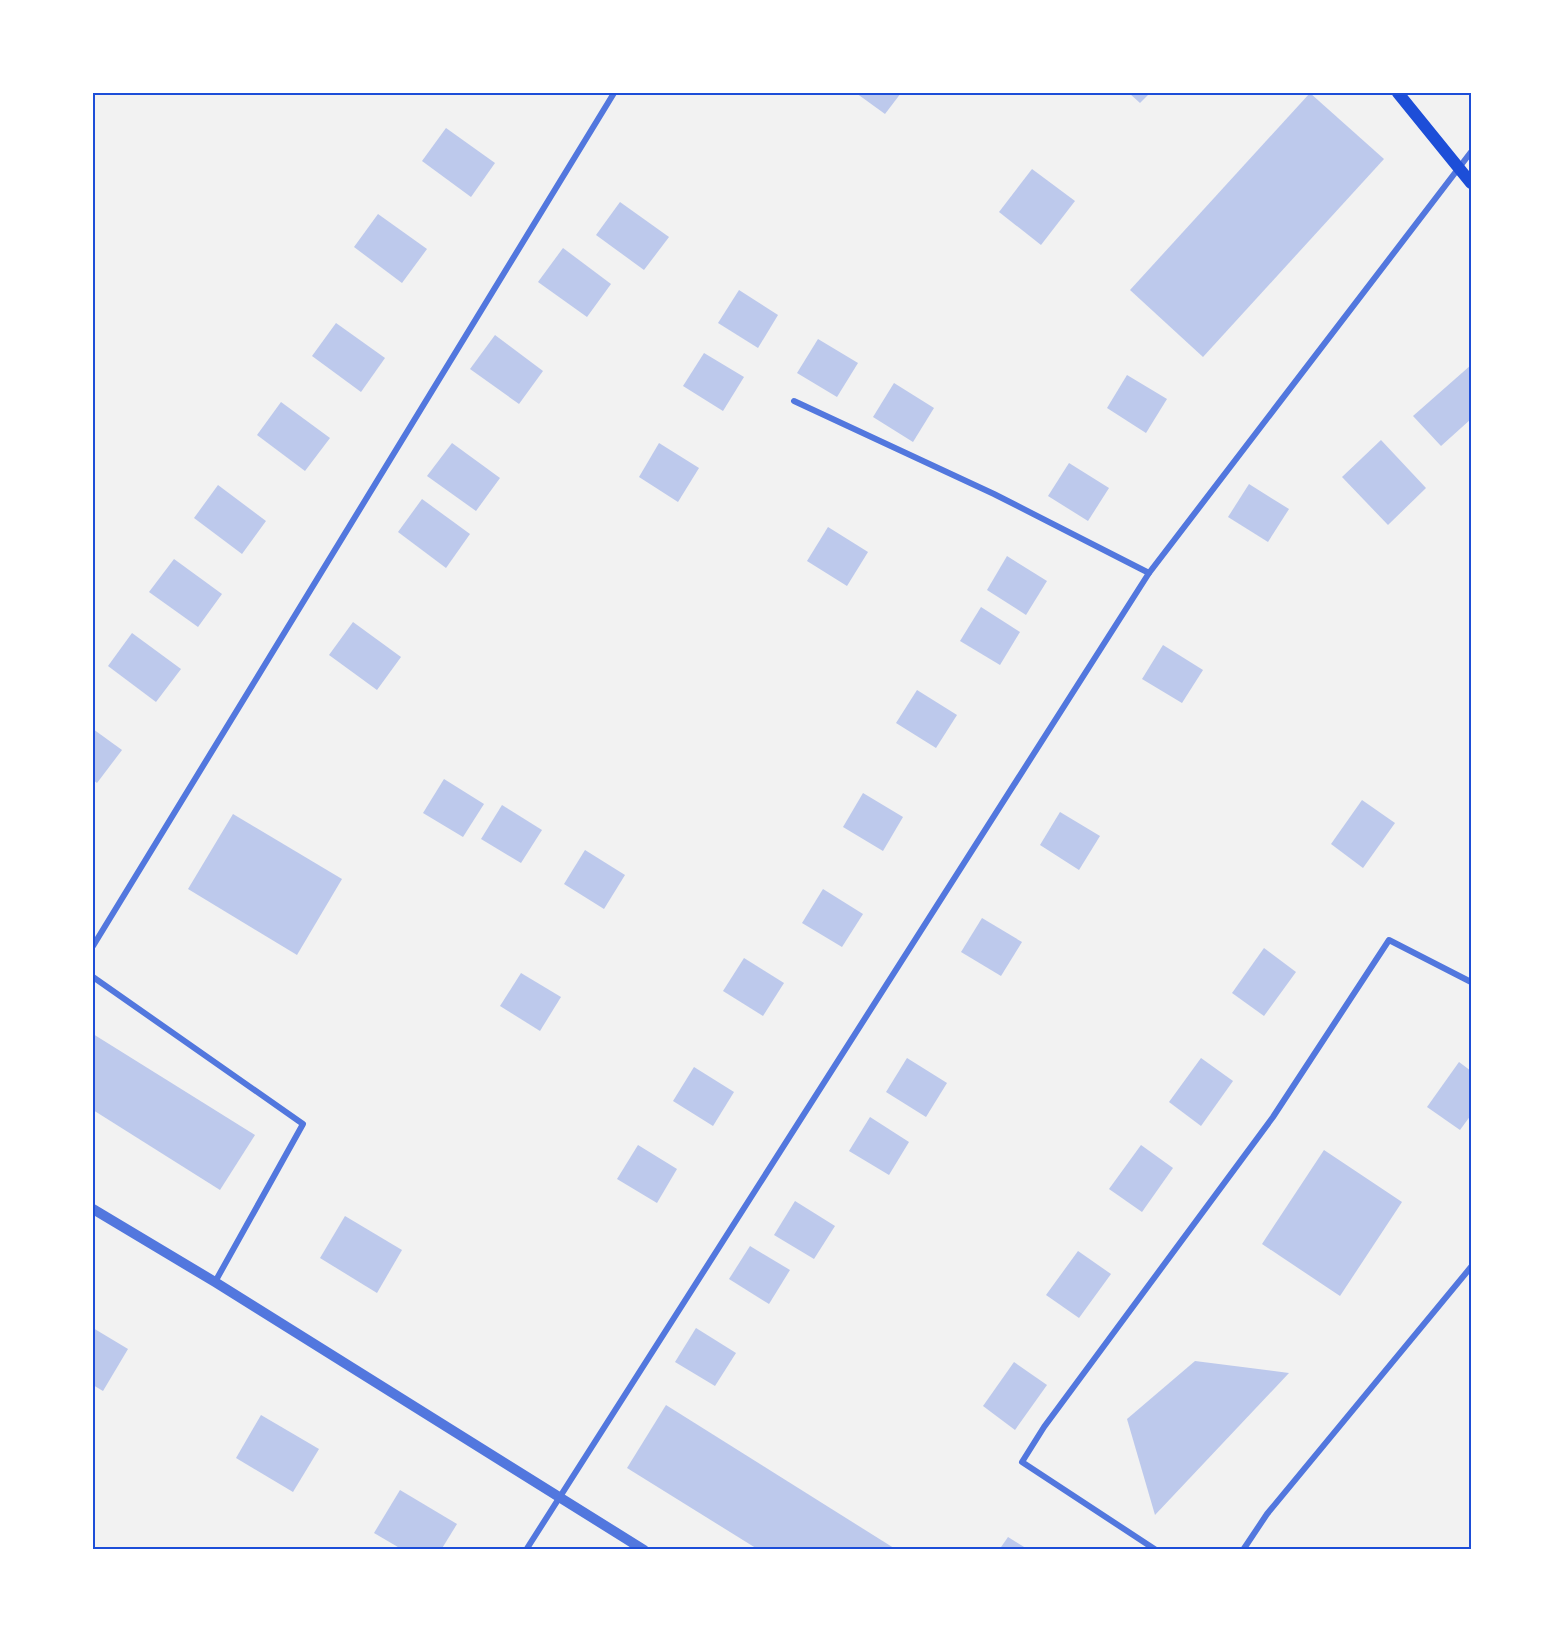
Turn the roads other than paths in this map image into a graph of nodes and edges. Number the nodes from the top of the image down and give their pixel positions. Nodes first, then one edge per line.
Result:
1 (614, 93) edge
2 (1398, 93) edge
3 (1471, 152) edge
4 (1458, 167) junction
5 (1471, 183) edge
6 (794, 401) dead end
7 (1149, 573) junction
8 (93, 946) edge
9 (93, 977) edge
10 (1471, 982) edge
11 (93, 1209) edge
12 (1471, 1267) edge
13 (215, 1282) junction
14 (560, 1498) junction
15 (526, 1550) edge
16 (644, 1550) edge
17 (1156, 1550) edge
18 (1244, 1550) edge

1 - 8 street
2 - 4 main road
3 - 4 street
4 - 5 main road
4 - 7 street
6 - 7 street
7 - 14 street
9 - 13 street
10 - 17 street
11 - 13 street
12 - 18 street
13 - 14 street
14 - 15 street
14 - 16 street

